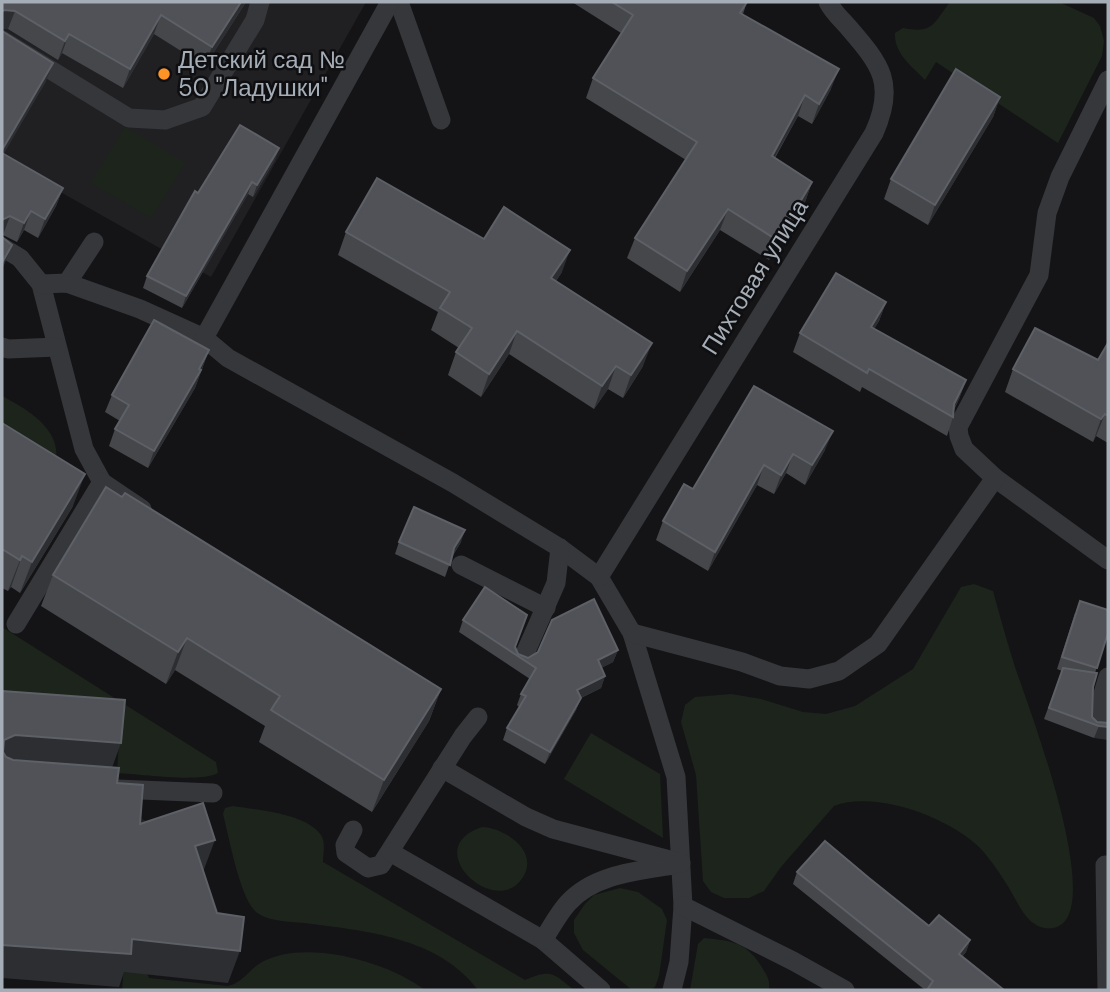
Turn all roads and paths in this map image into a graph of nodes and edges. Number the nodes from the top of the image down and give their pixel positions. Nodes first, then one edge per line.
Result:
1 (260, 2) edge
2 (390, 2) edge
3 (399, 2) edge
4 (832, 4) edge
5 (2, 40) edge
6 (1108, 80) edge
7 (441, 120) dead end
8 (94, 242) dead end
9 (2, 247) edge
10 (67, 283) junction
11 (41, 284) junction
12 (204, 338) junction
13 (2, 347) edge
14 (57, 347) junction
15 (995, 478) junction
16 (102, 482) junction
17 (142, 509) edge
18 (560, 548) junction
19 (1108, 560) edge
20 (461, 565) dead end
21 (599, 576) junction
22 (546, 608) junction
23 (16, 624) dead end
24 (632, 633) junction
25 (523, 658) edge
26 (1108, 677) edge
27 (478, 717) dead end
28 (1099, 724) edge
29 (442, 768) junction
30 (95, 787) edge
31 (213, 793) dead end
32 (353, 830) dead end
33 (390, 852) junction
34 (681, 863) junction
35 (1105, 865) dead end
36 (683, 906) junction
37 (543, 940) junction
38 (601, 990) edge
39 (672, 990) edge
40 (845, 990) edge
41 (1107, 990) edge

1 - 5 lane
2 - 12 lane
3 - 7 lane
4 - 21 lane, Пихтовая улица
6 - 15 lane
8 - 10 lane
9 - 11 lane
10 - 11 lane
10 - 12 lane
11 - 14 lane
12 - 18 lane
13 - 14 lane
14 - 16 lane
15 - 19 lane
15 - 24 lane
16 - 17 lane
16 - 23 lane
18 - 21 lane
18 - 22 lane
20 - 22 lane
21 - 24 lane
22 - 25 lane
24 - 34 lane
26 - 28 lane
27 - 29 lane
29 - 33 lane
29 - 34 lane
30 - 31 lane
32 - 33 lane
33 - 37 lane
34 - 36 lane
34 - 37 lane
35 - 41 lane
36 - 39 lane
36 - 40 lane
37 - 38 lane

